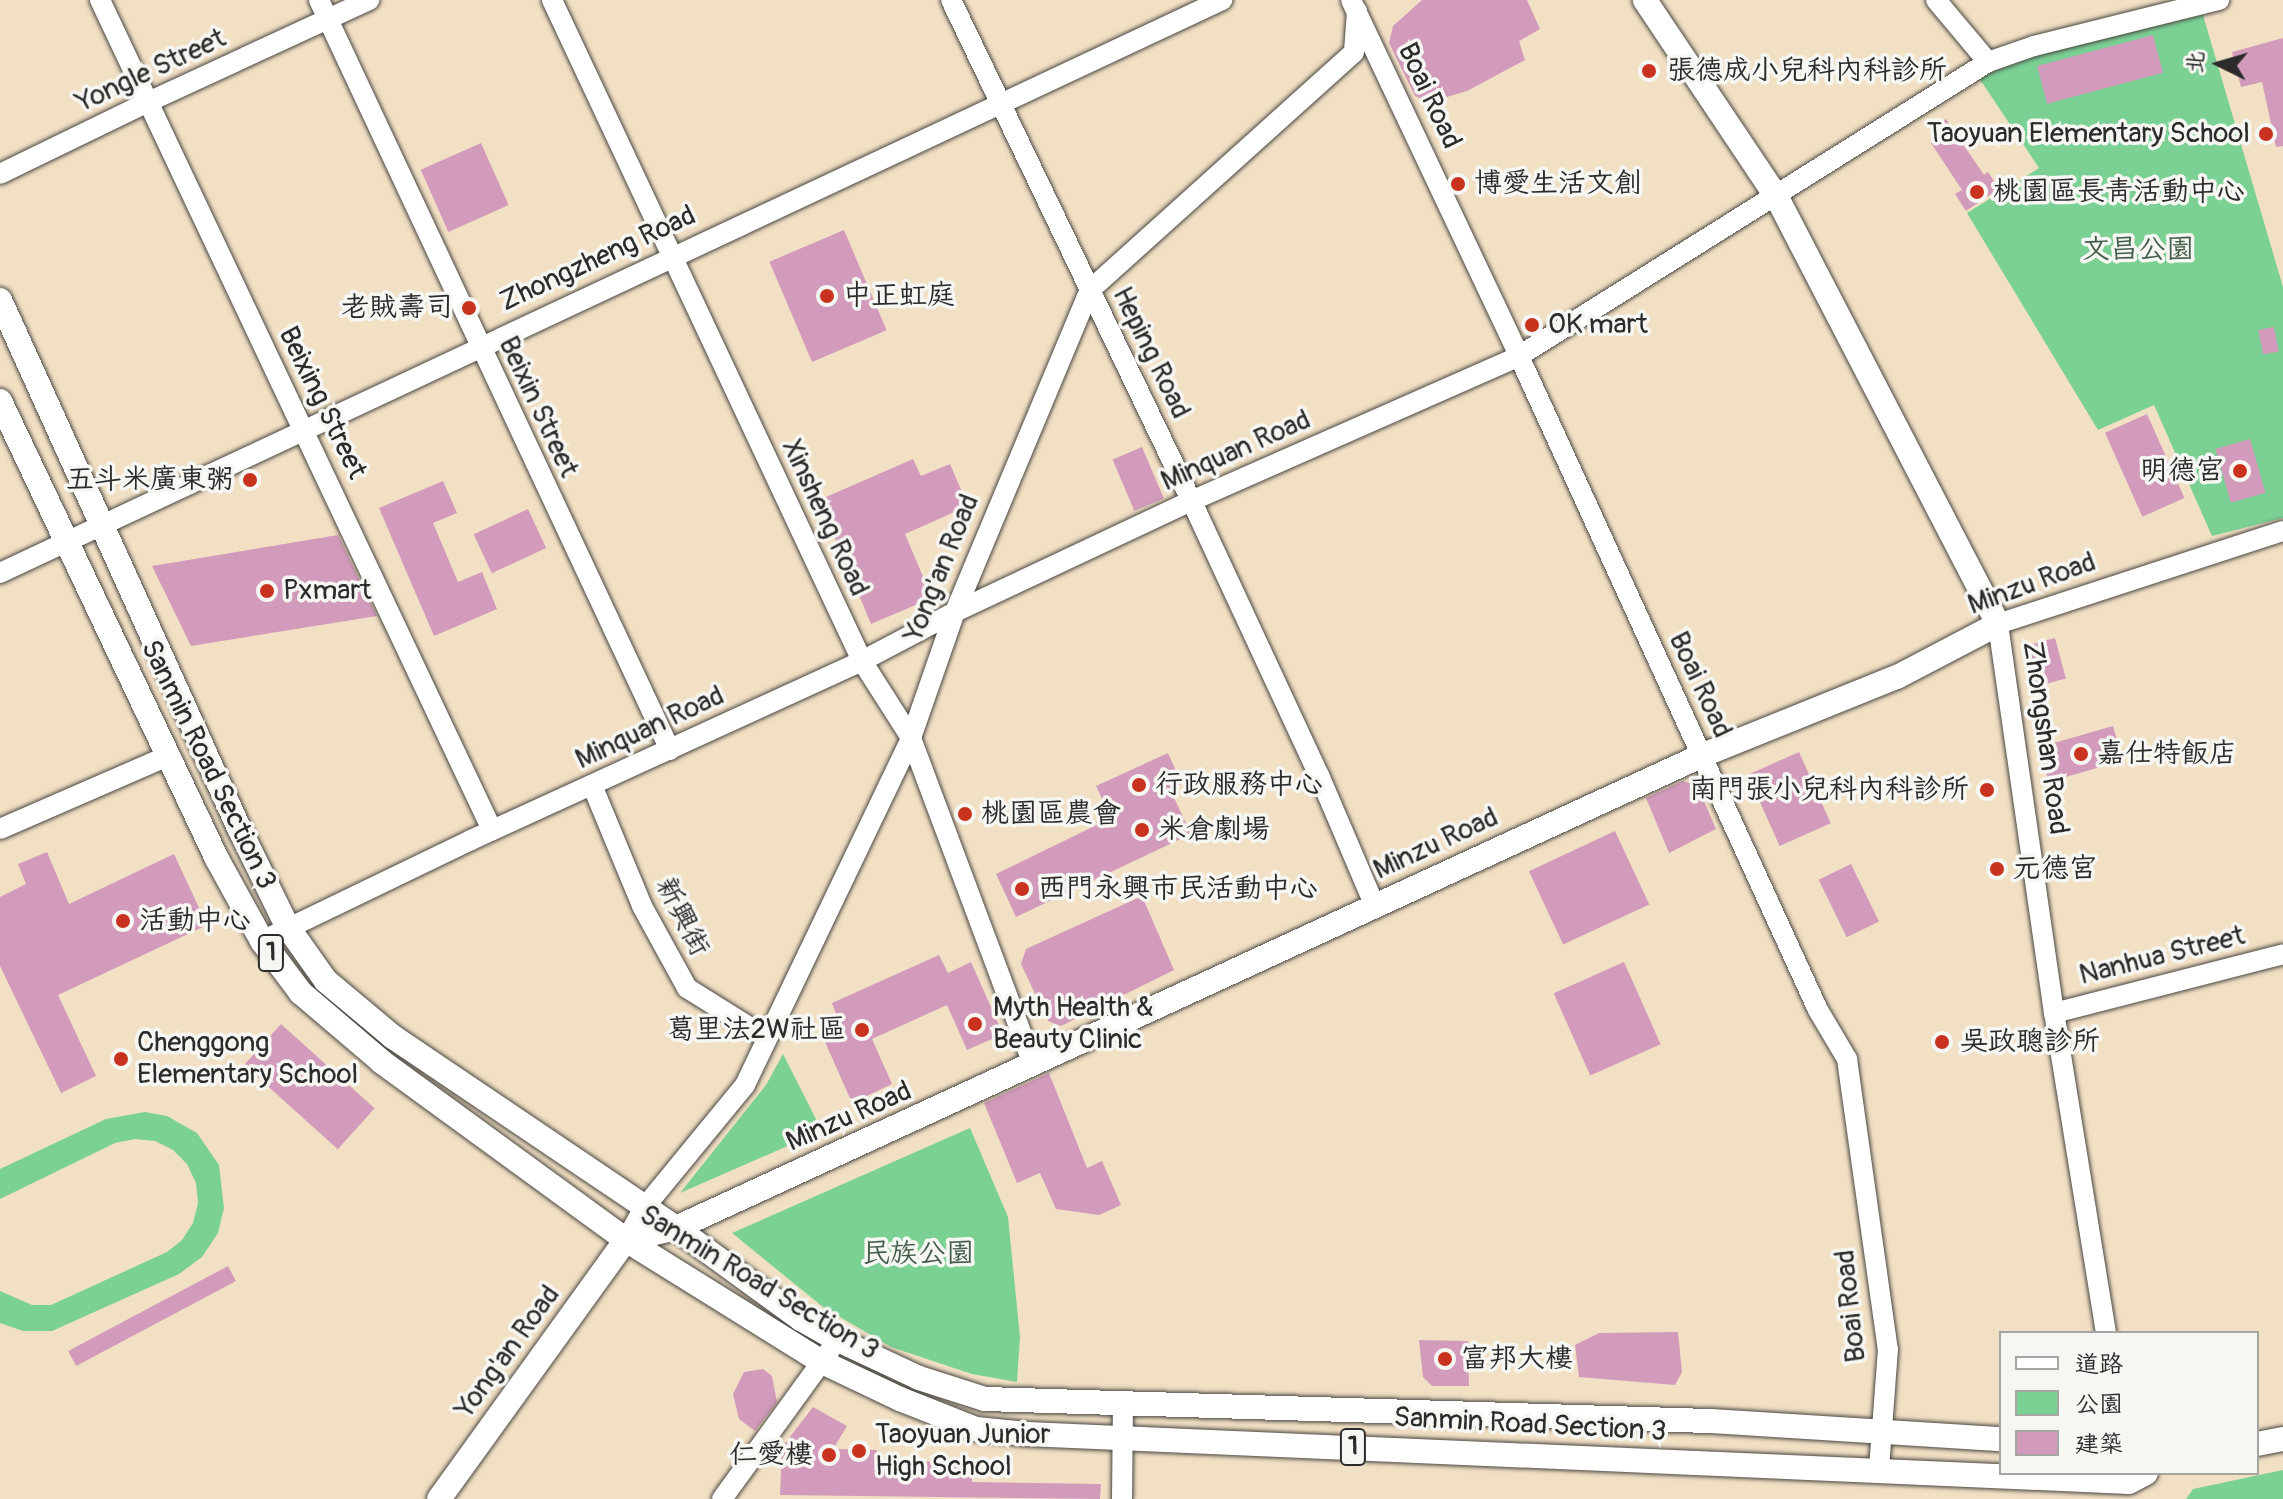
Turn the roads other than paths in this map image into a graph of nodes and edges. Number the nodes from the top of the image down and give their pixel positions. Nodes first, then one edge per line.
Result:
1 (100, 0) edge
2 (319, 0) edge
3 (369, 0) edge
4 (552, 0) edge
5 (951, 0) edge
6 (1222, 0) edge
7 (1645, 0) edge
8 (1936, 0) edge
9 (2219, 0) edge
10 (1361, 3) edge
11 (328, 20) junction
12 (1988, 62) junction
13 (146, 103) junction
14 (1001, 105) junction
15 (0, 174) edge
16 (1776, 196) junction
17 (669, 256) junction
18 (1090, 290) junction
19 (0, 300) edge
20 (479, 346) junction
21 (1519, 356) junction
22 (0, 401) edge
23 (304, 427) junction
24 (1191, 501) junction
25 (103, 526) junction
26 (2283, 531) edge
27 (68, 543) junction
28 (0, 573) edge
29 (955, 612) junction
30 (1998, 624) junction
31 (862, 661) junction
32 (911, 738) junction
33 (670, 750) junction
34 (168, 756) junction
35 (1701, 756) junction
36 (592, 785) junction
37 (0, 829) edge
38 (492, 830) junction
39 (1375, 906) junction
40 (287, 926) junction
41 (262, 941) junction
42 (2283, 954) edge
43 (2054, 1013) junction
44 (767, 1038) junction
45 (1033, 1065) junction
46 (644, 1208) junction
47 (676, 1228) junction
48 (626, 1240) junction
49 (2106, 1331) edge
50 (838, 1340) junction
51 (822, 1362) junction
52 (1123, 1405) junction
53 (1882, 1430) junction
54 (1123, 1436) junction
55 (1999, 1439) edge
56 (2283, 1439) edge
57 (2259, 1444) edge
58 (1879, 1470) junction
59 (2134, 1482) edge
60 (439, 1499) edge
61 (722, 1499) edge
62 (1122, 1499) edge

1 - 13 street, Beixing Street
2 - 11 street, Beixin Street
3 - 11 street, Yongle Street
4 - 17 street, Xinsheng Road
5 - 14 street, Heping Road
6 - 14 street, Zhongzheng Road
7 - 16 main road, Zhongshan Road
8 - 12 street
9 - 12 street, Minquan Road
10 - 18 street, Yong'an Road
10 - 21 street, Boai Road
11 - 13 street, Yongle Street
11 - 20 street, Beixin Street
12 - 16 street, Minquan Road
13 - 15 street, Yongle Street
13 - 23 street, Beixing Street
14 - 17 street, Zhongzheng Road
14 - 18 street, Heping Road
16 - 21 street, Minquan Road
16 - 30 main road, Zhongshan Road
17 - 20 street, Zhongzheng Road
17 - 31 street, Xinsheng Road
18 - 24 street, Heping Road
18 - 29 street, Yong'an Road
19 - 25 main road, 1
20 - 23 street, Zhongzheng Road
20 - 33 street, Beixin Street
21 - 24 street, Minquan Road
21 - 35 street, Boai Road
22 - 27 main road, 1
23 - 25 street, Zhongzheng Road
23 - 38 street, Beixing Street
24 - 29 street, Minquan Road
24 - 39 street, Heping Road
25 - 27 street, Zhongzheng Road
25 - 40 main road, Sanmin Road Section 3 / 1
26 - 30 street, Minzu Road
27 - 28 street, Zhongzheng Road
27 - 34 main road, Sanmin Road Section 3 / 1
29 - 31 street, Minquan Road
29 - 32 street, Yong'an Road
30 - 35 main road, Minzu Road
30 - 43 street, Zhongshan Road
31 - 32 street, Xinsheng Road
31 - 33 street, Minquan Road
32 - 44 street, Yong'an Road
32 - 45 street, Xinsheng Road
33 - 36 street, Minquan Road
34 - 37 street
34 - 41 main road, Sanmin Road Section 3 / 1
35 - 39 main road, Minzu Road
35 - 53 street, Boai Road
36 - 38 street, Minquan Road
36 - 44 street, 新興街
38 - 40 street, Minquan Road
39 - 45 main road, Minzu Road
40 - 41 street, Minquan Road
40 - 46 main road, Sanmin Road Section 3 / 1
41 - 48 main road, Sanmin Road Section 3 / 1
42 - 43 street, Nanhua Street
43 - 49 street, Zhongshan Road
44 - 46 street, Yong'an Road
45 - 47 main road, Minzu Road
46 - 47 main road, Sanmin Road Section 3 / 1
46 - 48 street, Yong'an Road
47 - 48 main road, Minzu Road
47 - 50 main road, Sanmin Road Section 3 / 1
48 - 51 main road, Sanmin Road Section 3 / 1
48 - 60 main road, Yong'an Road
50 - 51 street
50 - 52 main road, Sanmin Road Section 3 / 1
51 - 54 main road, Sanmin Road Section 3 / 1
51 - 61 street
52 - 53 main road, Sanmin Road Section 3 / 1
52 - 54 street
53 - 55 main road, Sanmin Road Section 3 / 1
53 - 58 street, Boai Road
54 - 58 main road, Sanmin Road Section 3 / 1
54 - 62 street
56 - 57 main road
58 - 59 main road, Sanmin Road Section 3 / 1

